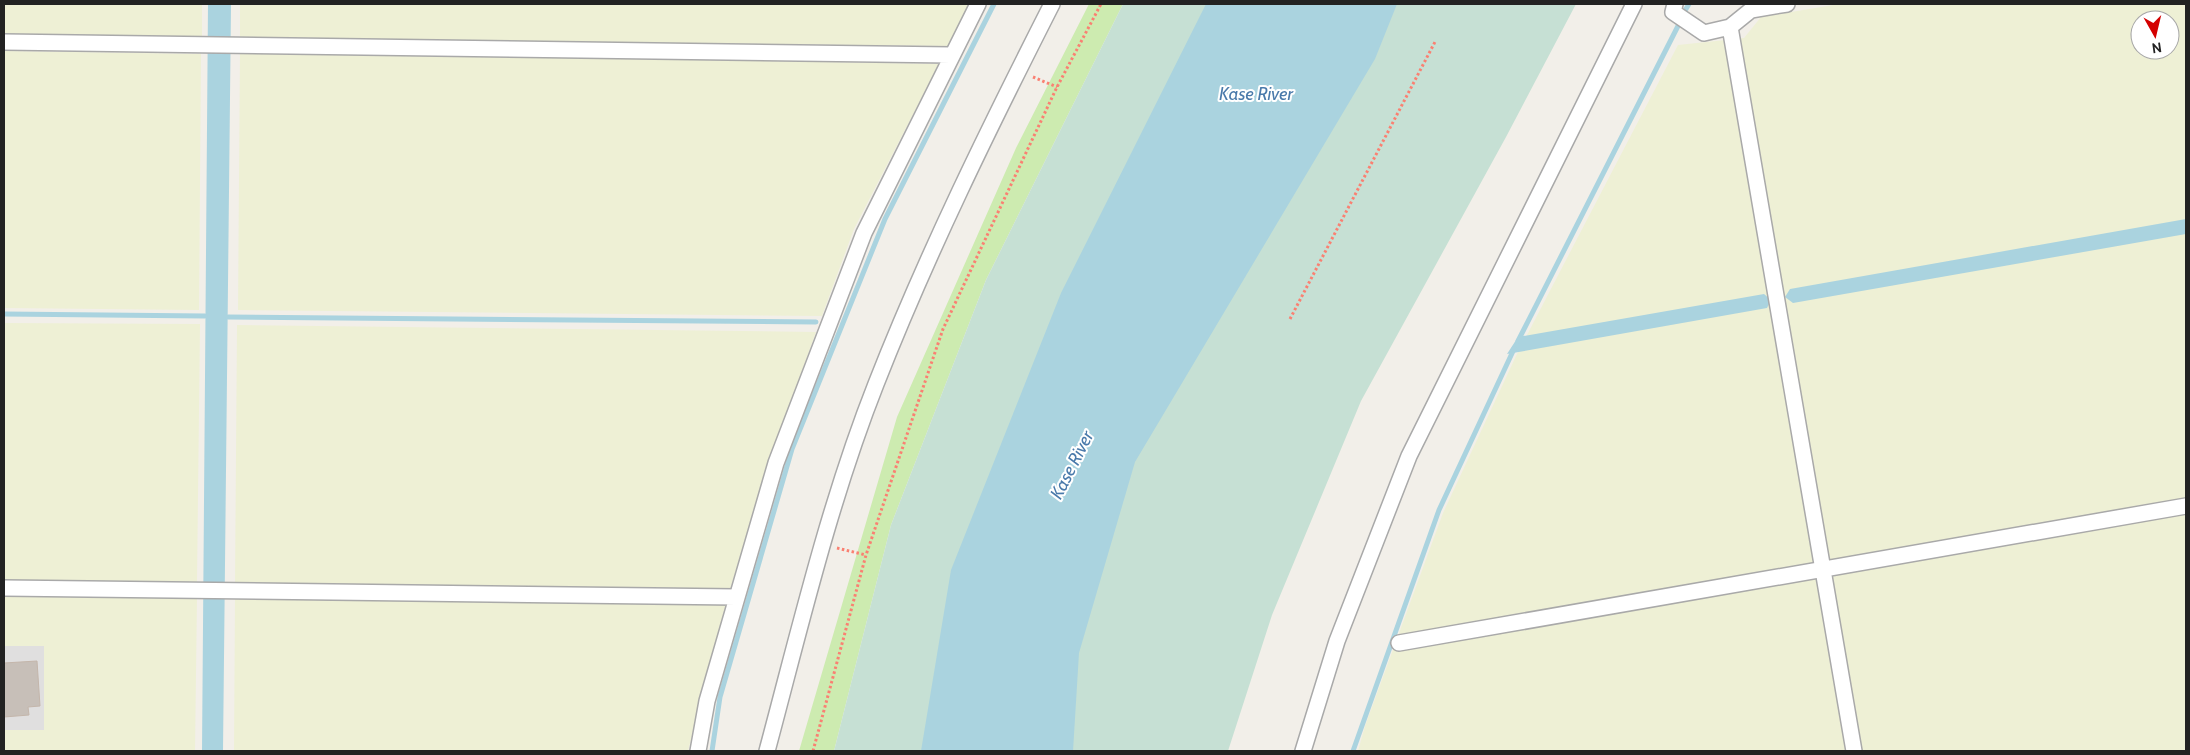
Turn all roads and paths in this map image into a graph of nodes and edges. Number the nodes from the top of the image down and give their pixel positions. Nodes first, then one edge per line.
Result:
1 (978, 4) edge
2 (1052, 4) edge
3 (1100, 4) edge
4 (1634, 4) edge
5 (1675, 4) edge
6 (1787, 4) edge
7 (1730, 27) junction
8 (1436, 40) dead end
9 (4, 42) edge
10 (951, 55) junction
11 (1018, 70) junction
12 (1057, 87) junction
13 (1290, 319) dead end
14 (2186, 506) edge
15 (822, 545) junction
16 (866, 555) junction
17 (1823, 570) junction
18 (4, 588) edge
19 (736, 597) junction
20 (1399, 644) dead end
21 (698, 751) edge
22 (768, 751) edge
23 (813, 751) edge
24 (1303, 751) edge
25 (1854, 751) edge

1 - 10 street
2 - 11 street
3 - 12 path
4 - 24 street
5 - 7 street
6 - 7 street
7 - 17 street
8 - 13 path
9 - 10 street
10 - 19 street
11 - 12 path
11 - 15 street
12 - 16 path
14 - 17 street
15 - 16 path
15 - 22 street
16 - 23 path
17 - 20 street
17 - 25 street
18 - 19 street
19 - 21 street

